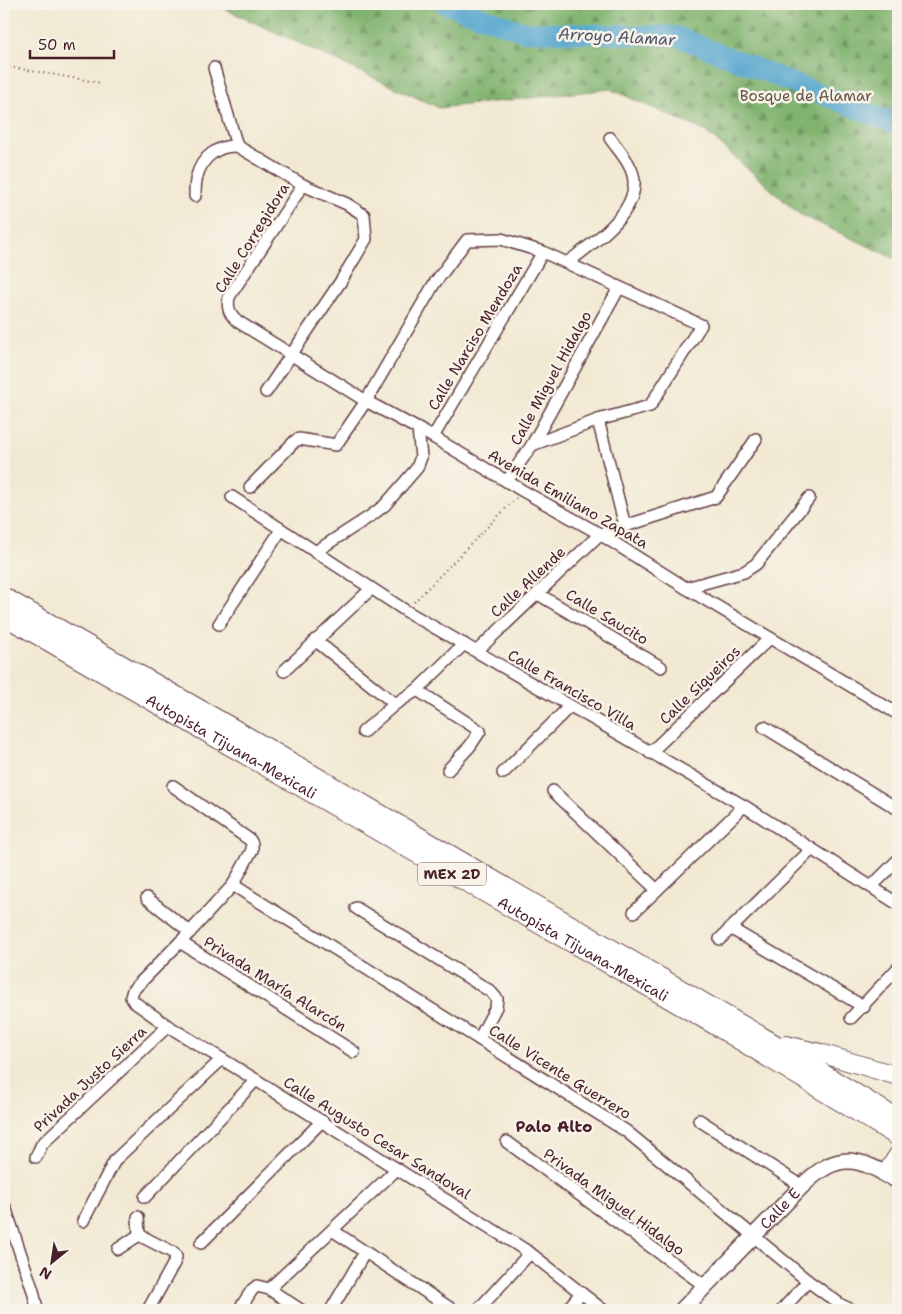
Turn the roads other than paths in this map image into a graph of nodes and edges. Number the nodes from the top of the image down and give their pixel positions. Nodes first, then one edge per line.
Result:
1 (214, 68) dead end
2 (610, 138) dead end
3 (238, 146) junction
4 (303, 185) junction
5 (195, 196) dead end
6 (543, 252) junction
7 (568, 262) junction
8 (619, 288) junction
9 (227, 306) joint
10 (292, 354) junction
11 (266, 392) dead end
12 (366, 401) junction
13 (598, 420) junction
14 (418, 429) junction
15 (433, 437) junction
16 (756, 439) dead end
17 (532, 445) junction
18 (507, 481) junction
19 (250, 487) dead end
20 (232, 497) dead end
21 (809, 498) dead end
22 (625, 526) junction
23 (281, 530) junction
24 (600, 534) junction
25 (315, 552) junction
26 (686, 588) junction
27 (371, 589) junction
28 (538, 594) junction
29 (4, 597) edge
30 (4, 616) edge
31 (219, 624) dead end
32 (770, 638) junction
33 (315, 640) junction
34 (464, 644) junction
35 (477, 651) junction
36 (661, 667) dead end
37 (284, 671) dead end
38 (417, 690) junction
39 (395, 704) junction
40 (570, 706) junction
41 (898, 714) edge
42 (764, 727) dead end
43 (363, 732) dead end
44 (650, 753) junction
45 (448, 770) dead end
46 (503, 773) dead end
47 (173, 786) dead end
48 (553, 791) dead end
49 (744, 806) junction
50 (898, 809) edge
51 (812, 849) junction
52 (898, 860) edge
53 (233, 885) junction
54 (872, 886) junction
55 (656, 890) junction
56 (147, 898) dead end
57 (898, 904) edge
58 (356, 908) dead end
59 (634, 912) dead end
60 (730, 928) junction
61 (190, 932) junction
62 (720, 939) dead end
63 (180, 942) junction
64 (898, 968) edge
65 (864, 1006) junction
66 (851, 1018) dead end
67 (168, 1026) junction
68 (480, 1040) junction
69 (770, 1041) junction
70 (354, 1052) dead end
71 (222, 1059) junction
72 (898, 1076) edge
73 (256, 1080) junction
74 (898, 1118) edge
75 (699, 1120) dead end
76 (322, 1121) junction
77 (898, 1137) edge
78 (507, 1142) dead end
79 (898, 1154) edge
80 (36, 1156) dead end
81 (397, 1169) junction
82 (892, 1178) edge
83 (802, 1186) junction
84 (145, 1197) dead end
85 (5, 1207) edge
86 (138, 1217) dead end
87 (83, 1221) dead end
88 (332, 1230) junction
89 (139, 1235) junction
90 (753, 1236) junction
91 (200, 1243) dead end
92 (118, 1249) dead end
93 (365, 1252) junction
94 (530, 1252) junction
95 (808, 1281) junction
96 (704, 1286) junction
97 (270, 1288) junction
98 (582, 1293) junction
99 (839, 1307) edge
100 (39, 1309) edge
101 (25, 1310) edge
102 (148, 1310) edge
103 (239, 1310) edge
104 (301, 1310) edge
105 (331, 1310) edge
106 (453, 1310) edge
107 (478, 1310) edge
108 (567, 1310) edge
109 (603, 1310) edge
110 (682, 1310) edge
111 (782, 1310) edge
112 (852, 1310) edge

1 - 3 street
2 - 7 street
3 - 4 street
3 - 5 street
4 - 9 street, Calle Corregidora
4 - 10 street
6 - 7 street
6 - 12 street
6 - 15 street, Calle Narciso Mendoza
7 - 8 street
8 - 13 street
8 - 17 street, Calle Miguel Hidalgo
9 - 10 street, Avenida Emiliano Zapata
10 - 11 street
10 - 12 street, Avenida Emiliano Zapata
12 - 14 street, Avenida Emiliano Zapata
12 - 19 street
13 - 17 street
13 - 22 street
14 - 15 street, Avenida Emiliano Zapata
14 - 25 street
15 - 18 street, Avenida Emiliano Zapata
16 - 22 street
17 - 18 street, Calle Miguel Hidalgo
18 - 24 street, Avenida Emiliano Zapata
20 - 23 street, Calle Francisco Villa
21 - 26 street
22 - 24 street
23 - 25 street, Calle Francisco Villa
23 - 31 street
24 - 26 street, Avenida Emiliano Zapata
24 - 28 street, Calle Allende
25 - 27 street, Calle Francisco Villa
26 - 32 street, Avenida Emiliano Zapata
27 - 33 street
27 - 34 street, Calle Francisco Villa
28 - 35 street, Calle Allende
28 - 36 street, Calle Saucito
29 - 69 highway, Autopista Tijuana-Mexicali / MEX 2D
30 - 77 highway, Autopista Tijuana-Mexicali / MEX 2D
32 - 41 street, Avenida Emiliano Zapata
32 - 44 street, Calle Siqueiros
33 - 37 street
33 - 39 street
34 - 35 street, Calle Francisco Villa
34 - 38 street
35 - 40 street, Calle Francisco Villa
38 - 39 street
38 - 45 street
39 - 43 street
40 - 44 street, Calle Francisco Villa
40 - 46 street
42 - 50 street
44 - 49 street, Calle Francisco Villa
47 - 53 street
48 - 55 street
49 - 51 street, Calle Francisco Villa
49 - 55 street
51 - 54 street, Calle Francisco Villa
51 - 60 street
52 - 54 street
53 - 61 street
53 - 68 street, Calle Vicente Guerrero
54 - 57 street, Calle Francisco Villa
55 - 59 street
56 - 61 street
58 - 68 street
60 - 62 street
60 - 65 street
61 - 63 street
63 - 67 street, Calle Augusto Cesar Sandoval
63 - 70 street, Privada María Alarcón
64 - 65 street
65 - 66 street
67 - 71 street, Calle Augusto Cesar Sandoval
67 - 80 street, Privada Justo Sierra
68 - 90 street, Calle Vicente Guerrero
69 - 72 highway
69 - 74 highway, Autopista Tijuana-Mexicali / MEX 2D
71 - 73 street, Calle Augusto Cesar Sandoval
71 - 87 street
73 - 76 street, Calle Augusto Cesar Sandoval
73 - 84 street
75 - 83 street
76 - 81 street, Calle Augusto Cesar Sandoval
76 - 91 street
78 - 96 street, Privada Miguel Hidalgo
79 - 82 highway
81 - 88 street
81 - 94 street, Calle Augusto Cesar Sandoval
82 - 83 main road, Calle E
83 - 90 main road, Calle E
85 - 100 street
86 - 89 street
88 - 93 street
88 - 97 street
89 - 92 street
89 - 102 street
90 - 95 street, Calle Vicente Guerrero
90 - 96 main road, Calle E
93 - 105 street
93 - 106 street
94 - 98 street, Calle Augusto Cesar Sandoval
94 - 107 street
95 - 99 street, Calle Vicente Guerrero
95 - 111 street
96 - 110 main road, Calle E
97 - 103 street
97 - 104 street
98 - 108 street
98 - 109 street, Calle Augusto Cesar Sandoval
99 - 112 street, Calle Vicente Guerrero
100 - 101 street

